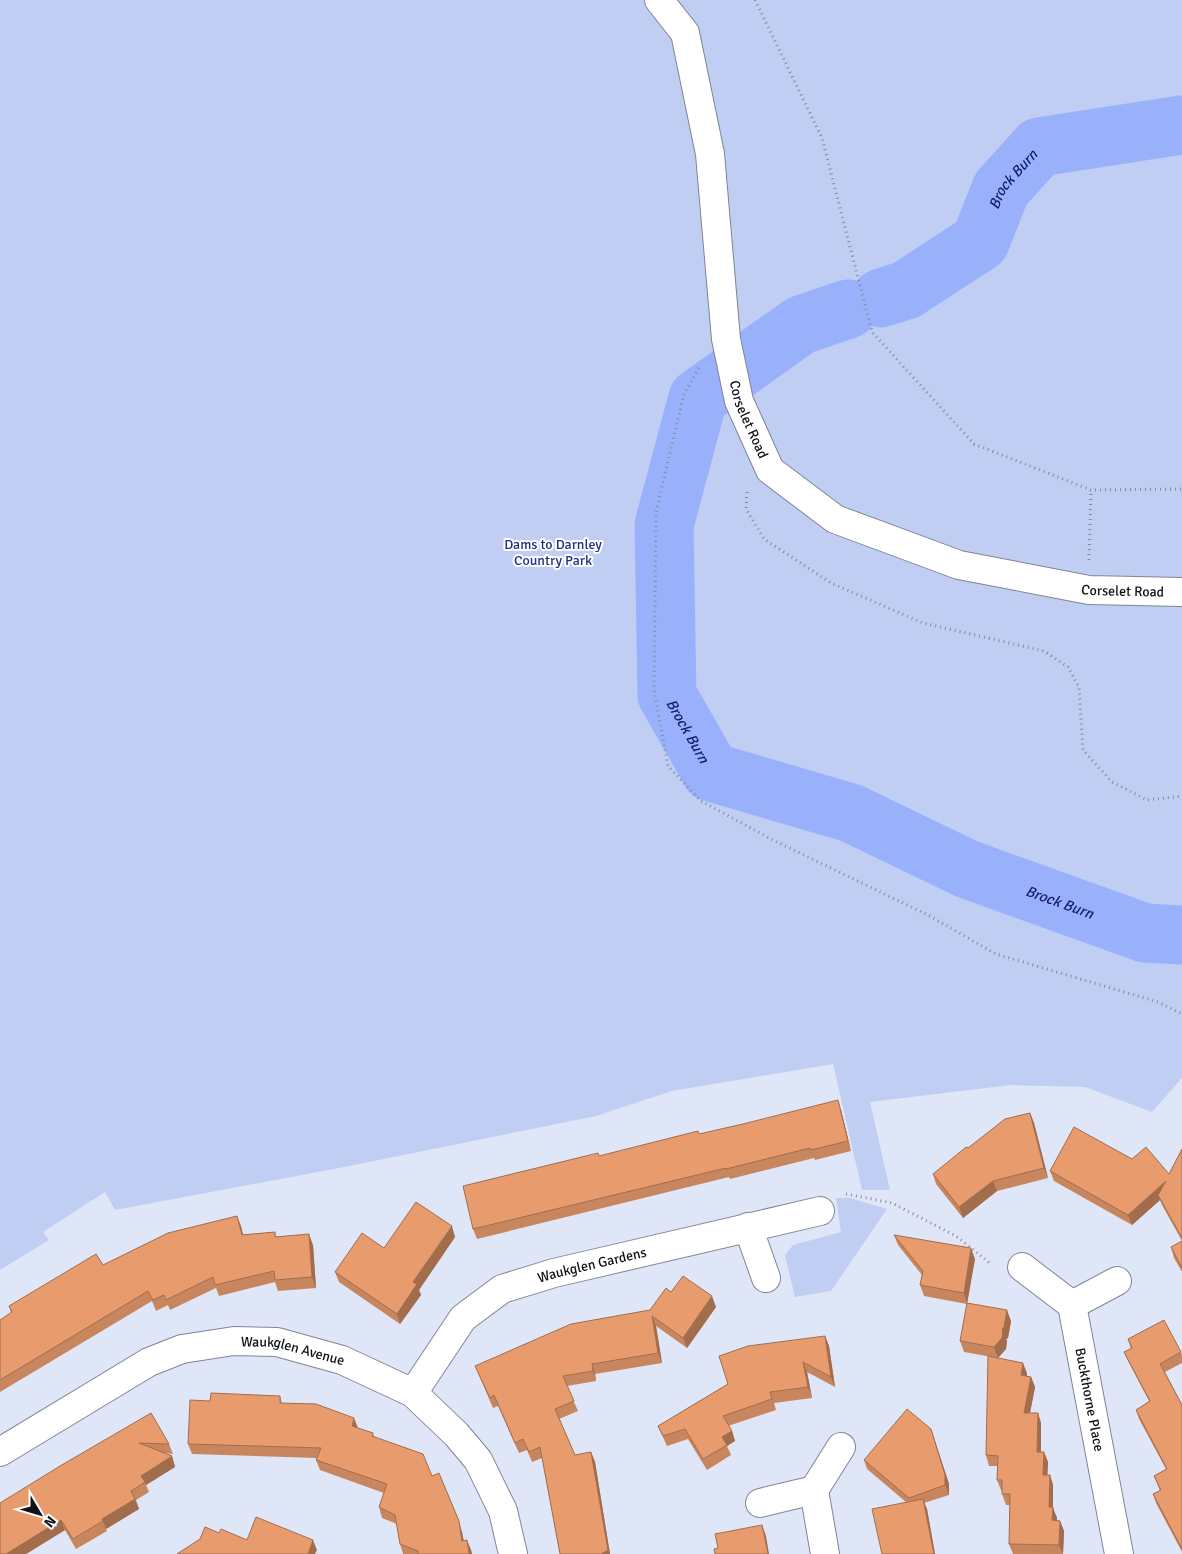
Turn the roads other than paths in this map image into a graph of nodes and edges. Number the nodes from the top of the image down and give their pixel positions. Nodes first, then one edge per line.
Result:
1 (659, 0) edge
2 (1182, 592) edge
3 (820, 1211) road end
4 (748, 1228) junction
5 (1022, 1267) road end
6 (766, 1278) dead end
7 (1117, 1281) dead end
8 (1072, 1305) junction
9 (412, 1393) junction
10 (841, 1447) dead end
11 (0, 1452) edge
12 (814, 1490) junction
13 (760, 1503) dead end
14 (513, 1554) edge
15 (825, 1554) edge
16 (1119, 1554) edge

1 - 2 street, Corselet Road
3 - 4 street, Waukglen Gardens
4 - 6 street
4 - 9 street, Waukglen Gardens
5 - 8 street
7 - 8 street
8 - 16 street, Buckthorne Place
9 - 11 street, Waukglen Avenue
9 - 14 street, Waukglen Avenue
10 - 12 street
12 - 13 street
12 - 15 street

